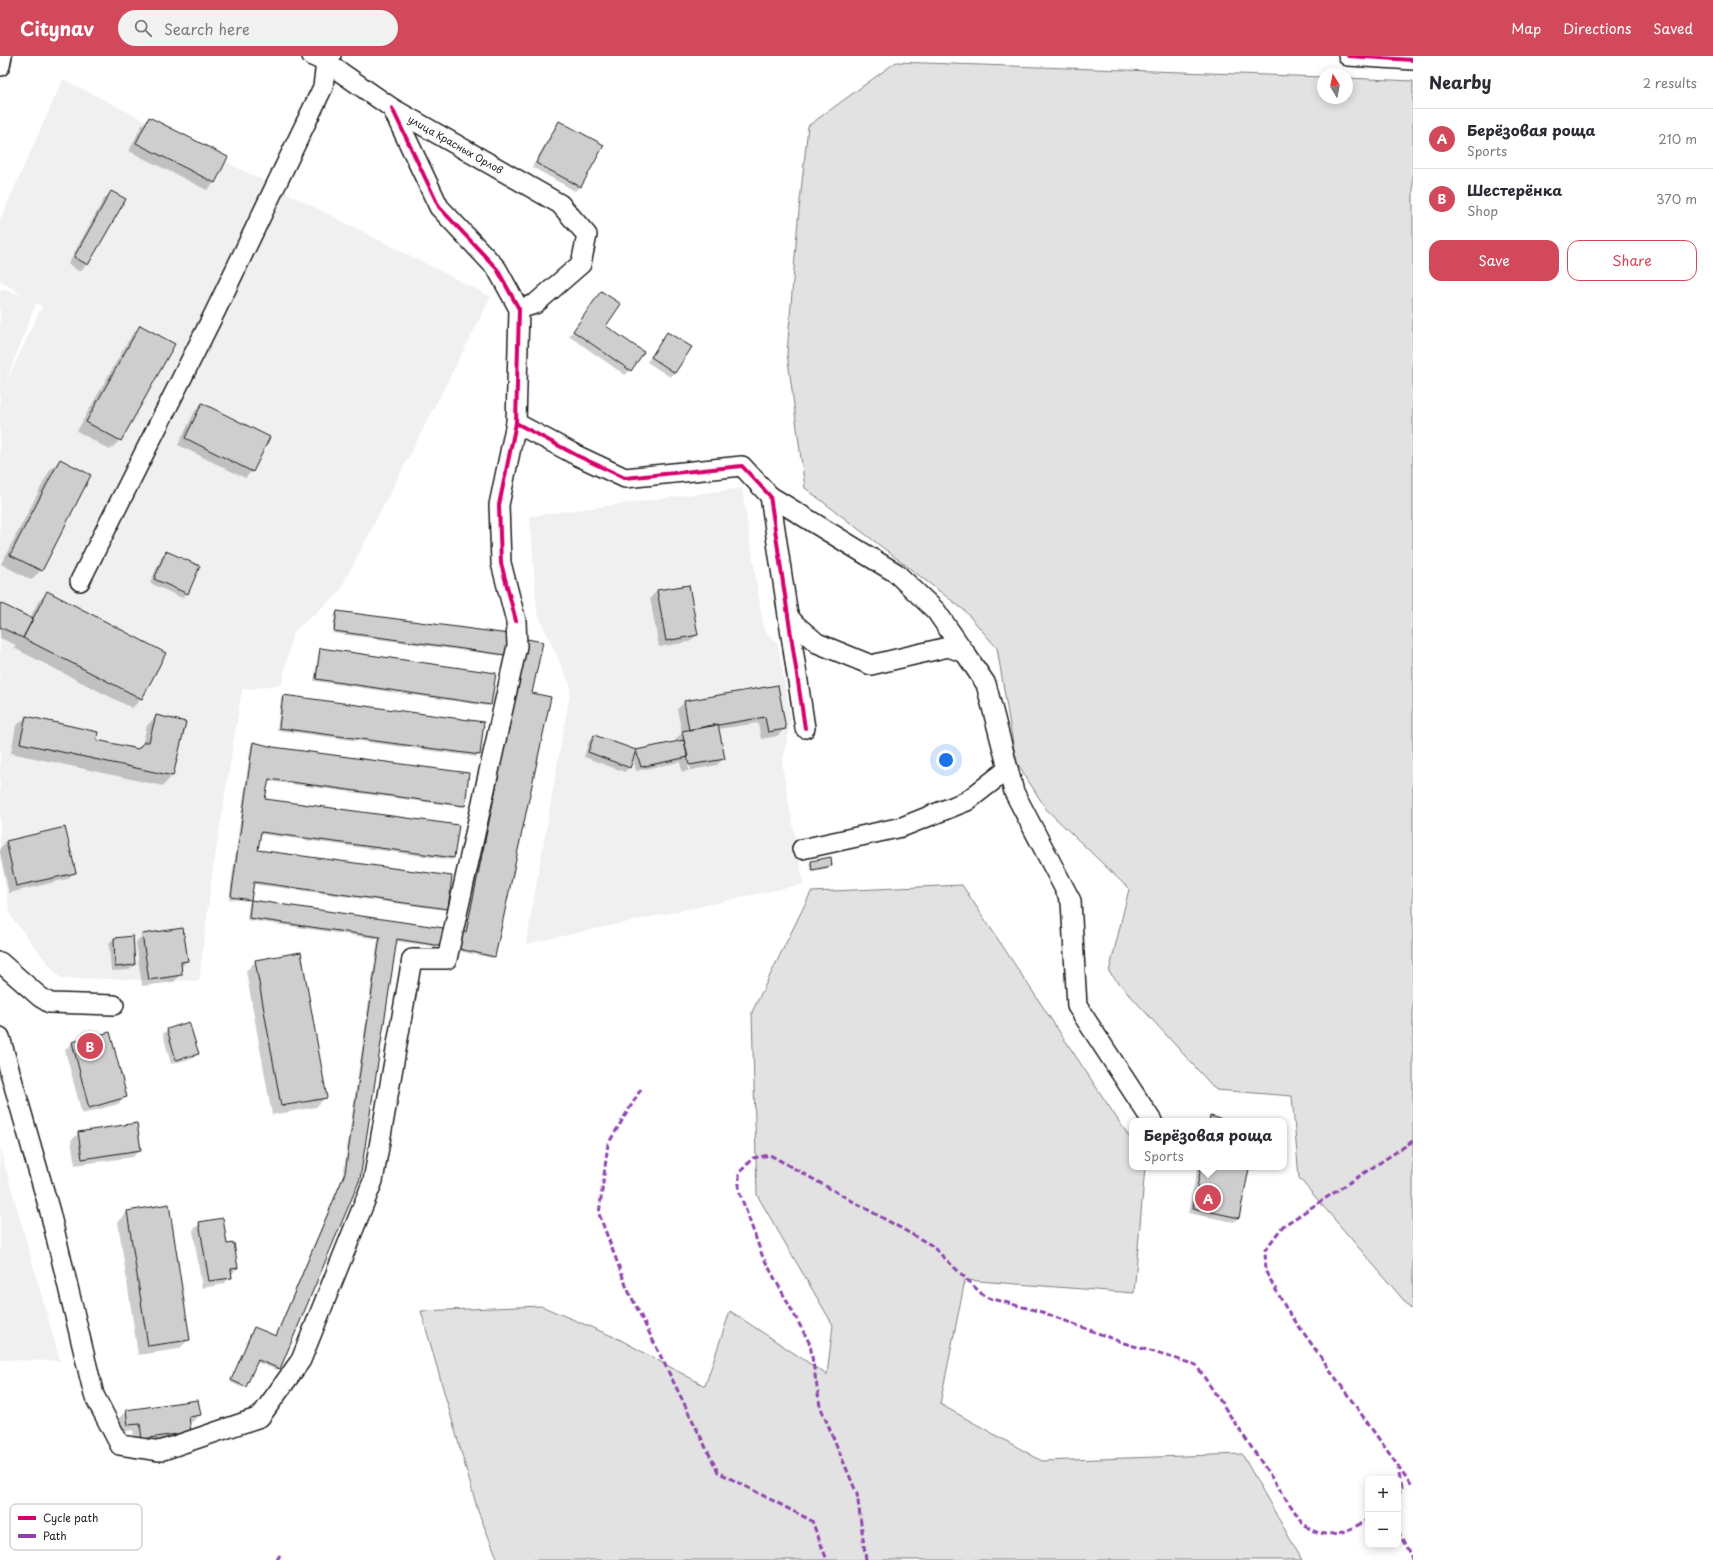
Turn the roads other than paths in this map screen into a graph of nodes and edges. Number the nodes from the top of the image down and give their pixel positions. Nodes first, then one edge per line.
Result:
1 (2, 56) edge
2 (1348, 56) edge
3 (323, 58) edge
4 (1413, 60) edge
5 (0, 66) edge
6 (392, 108) junction
7 (519, 309) junction
8 (516, 422) junction
9 (770, 496) junction
10 (80, 581) dead end
11 (788, 616) junction
12 (965, 653) junction
13 (805, 728) dead end
14 (1008, 769) junction
15 (802, 849) dead end
16 (0, 962) edge
17 (114, 1004) dead end
18 (0, 1037) edge
19 (1150, 1118) edge

1 - 5 street
2 - 4 street
3 - 6 street
3 - 10 street
6 - 7 street
6 - 7 street
7 - 8 street
8 - 9 street
8 - 18 street
9 - 11 street
9 - 12 street
11 - 12 street
11 - 13 street
12 - 14 street
14 - 15 street
14 - 19 street
16 - 17 street

